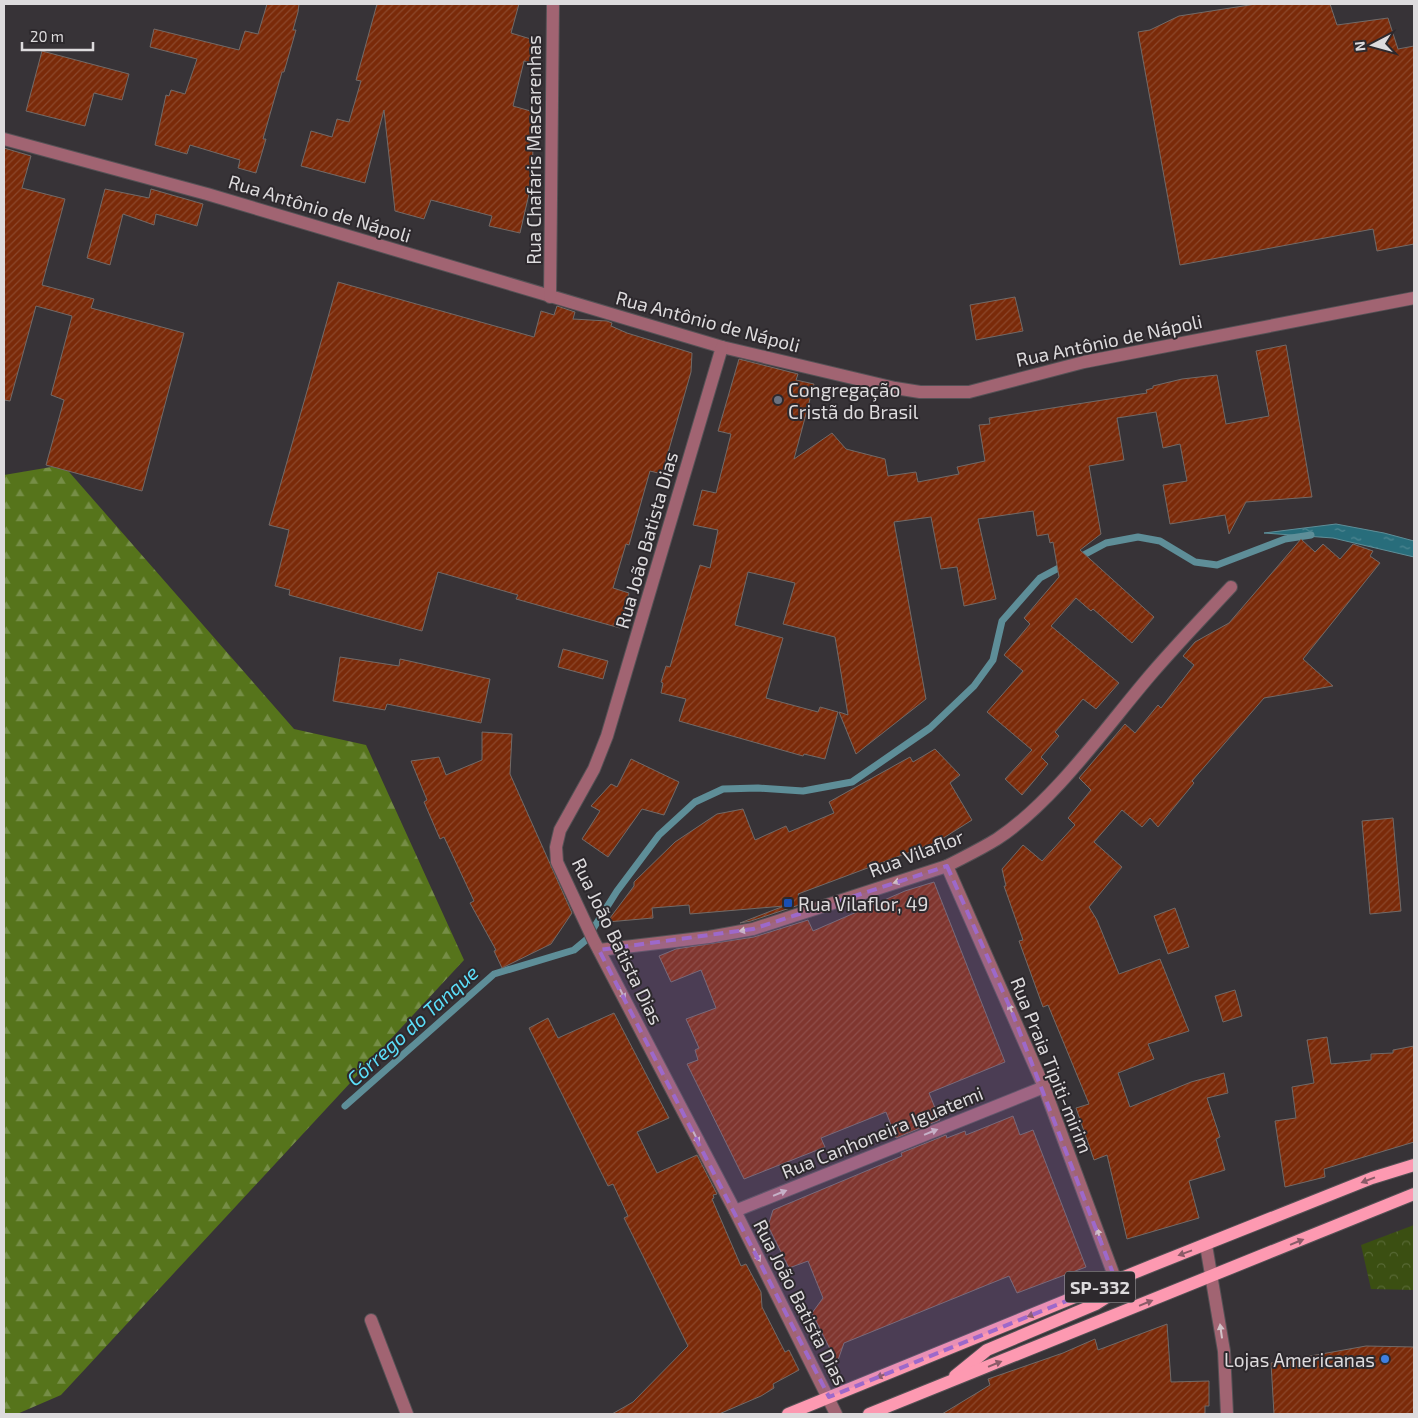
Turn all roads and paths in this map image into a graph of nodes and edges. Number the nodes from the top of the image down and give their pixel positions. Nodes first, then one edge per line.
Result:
1 (553, 4) edge
2 (4, 140) edge
3 (550, 297) junction
4 (1414, 298) edge
5 (722, 347) junction
6 (1231, 587) dead end
7 (947, 866) junction
8 (596, 944) junction
9 (1044, 1087) junction
10 (1414, 1165) edge
11 (1414, 1194) edge
12 (735, 1211) junction
13 (1206, 1245) junction
14 (1213, 1277) junction
15 (1116, 1281) junction
16 (371, 1320) dead end
17 (943, 1385) junction
18 (828, 1398) junction
19 (407, 1414) edge
20 (788, 1414) edge
21 (836, 1414) edge
22 (869, 1414) edge
23 (1227, 1414) edge

1 - 3 street, Rua Chafaris Mascarenhas
2 - 3 street, Rua Antônio de Nápoli
3 - 5 street, Rua Antônio de Nápoli
4 - 5 street, Rua Antônio de Nápoli
5 - 8 street, Rua João Batista Dias
6 - 7 street, Rua Vilaflor
7 -> 8 street, Rua Vilaflor
9 -> 7 street, Rua Praia Tipiti-mirim
8 -> 12 street, Rua João Batista Dias
12 -> 9 street, Rua Canhoneira Iguatemi
15 -> 9 street, Rua Praia Tipiti-mirim
10 -> 13 main road, SP-332
14 -> 11 main road, SP-332
12 -> 18 street, Rua João Batista Dias
13 - 14 street
13 -> 15 main road, SP-332
17 -> 14 main road, SP-332
23 -> 14 street
15 - 17 main road
15 -> 18 main road, SP-332
16 - 19 street
17 - 22 main road, SP-332
18 - 20 main road, SP-332
18 - 21 street, Rua João Batista Dias

